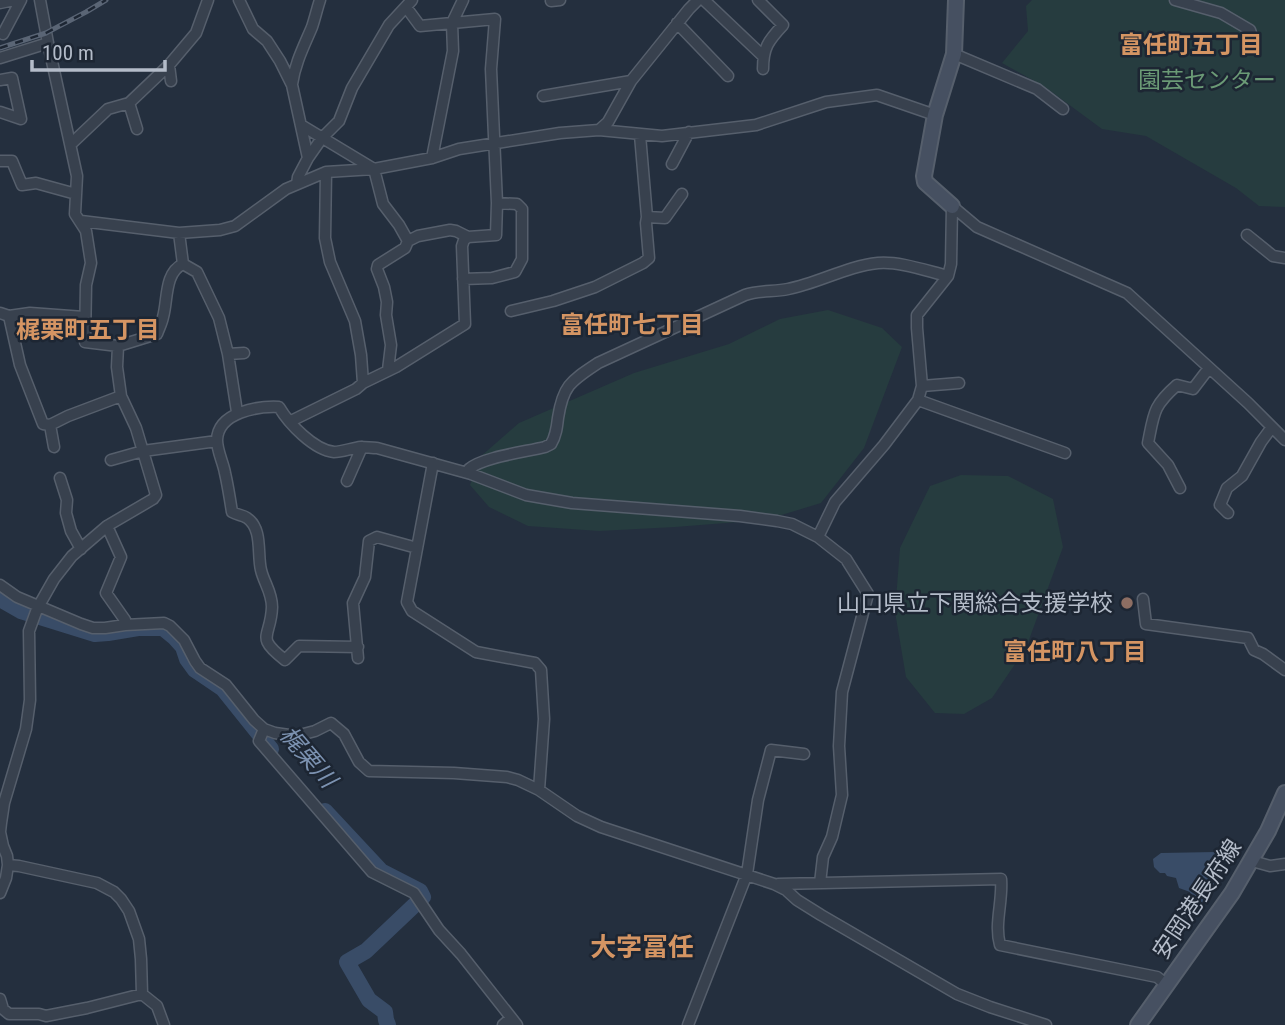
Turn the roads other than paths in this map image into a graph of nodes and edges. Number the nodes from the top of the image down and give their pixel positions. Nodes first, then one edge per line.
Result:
1 (14, 0) edge
2 (21, 0) edge
3 (40, 0) edge
4 (208, 0) edge
5 (239, 0) edge
6 (320, 0) edge
7 (463, 0) edge
8 (698, 0) edge
9 (704, 0) edge
10 (758, 0) edge
11 (956, 0) edge
12 (1175, 0) edge
13 (0, 3) edge
14 (409, 3) edge
15 (687, 4) edge
16 (452, 23) junction
17 (677, 23) junction
18 (3, 33) dead end
19 (1253, 39) dead end
20 (48, 43) junction
21 (954, 54) junction
22 (763, 55) junction
23 (0, 58) edge
24 (169, 65) junction
25 (763, 69) dead end
26 (728, 76) dead end
27 (0, 80) edge
28 (171, 81) dead end
29 (631, 81) junction
30 (292, 85) junction
31 (543, 96) dead end
32 (129, 103) junction
33 (1063, 109) dead end
34 (0, 112) edge
35 (934, 116) junction
36 (301, 125) junction
37 (138, 130) dead end
38 (598, 130) junction
39 (689, 132) junction
40 (640, 135) junction
41 (322, 138) junction
42 (493, 144) junction
43 (71, 145) junction
44 (308, 158) junction
45 (432, 159) junction
46 (0, 161) edge
47 (671, 164) dead end
48 (374, 169) junction
49 (326, 172) junction
50 (297, 184) junction
51 (76, 194) junction
52 (682, 194) dead end
53 (497, 203) junction
54 (952, 206) junction
55 (647, 217) junction
56 (81, 220) junction
57 (179, 233) junction
58 (1247, 235) dead end
59 (468, 237) junction
60 (408, 241) junction
61 (1285, 258) edge
62 (183, 264) junction
63 (948, 276) junction
64 (463, 279) junction
65 (511, 311) dead end
66 (4, 314) edge
67 (84, 317) junction
68 (118, 346) junction
69 (244, 353) dead end
70 (228, 354) junction
71 (1209, 368) junction
72 (388, 370) junction
73 (363, 383) junction
74 (959, 383) dead end
75 (922, 386) junction
76 (121, 397) junction
77 (918, 400) junction
78 (237, 412) junction
79 (291, 421) junction
80 (50, 425) junction
81 (1272, 427) junction
82 (1285, 440) edge
83 (217, 441) junction
84 (54, 447) dead end
85 (362, 447) junction
86 (143, 451) junction
87 (1065, 453) dead end
88 (111, 460) dead end
89 (433, 463) junction
90 (471, 474) junction
91 (60, 478) dead end
92 (347, 481) dead end
93 (1180, 488) dead end
94 (1228, 513) dead end
95 (107, 526) junction
96 (818, 537) junction
97 (417, 548) junction
98 (81, 549) junction
99 (0, 585) edge
100 (1143, 599) dead end
101 (37, 607) junction
102 (125, 625) junction
103 (1285, 670) edge
104 (264, 729) junction
105 (804, 754) dead end
106 (539, 790) junction
107 (1285, 793) edge
108 (0, 823) edge
109 (1252, 861) junction
110 (1285, 864) edge
111 (8, 865) junction
112 (747, 874) junction
113 (820, 883) junction
114 (774, 884) junction
115 (0, 893) edge
116 (1167, 985) junction
117 (142, 994) junction
118 (0, 999) edge
119 (49, 1021) edge
120 (510, 1023) edge
121 (164, 1025) edge
122 (688, 1025) edge
123 (1046, 1025) edge
124 (1138, 1025) edge

1 - 13 street
2 - 18 street
3 - 20 street
4 - 24 street
5 - 30 street
6 - 30 street
7 - 16 street
8 - 15 street
9 - 22 street
10 - 22 street
11 - 21 main road
12 - 19 street
14 - 16 street
14 - 41 street
15 - 17 street
16 - 42 street
16 - 45 street
17 - 26 street
17 - 29 street
20 - 23 street
20 - 43 street
21 - 33 street
21 - 35 main road
22 - 25 street
24 - 28 street
24 - 32 street
27 - 34 street
29 - 31 street
29 - 38 street
30 - 36 street
32 - 37 street
32 - 43 street
35 - 39 street
35 - 54 main road
36 - 41 street
36 - 44 street
38 - 40 street
38 - 42 street
39 - 40 street
39 - 47 street
40 - 55 street
41 - 44 street
41 - 48 street
42 - 45 street
42 - 53 street
43 - 51 street
44 - 50 street
45 - 48 street
46 - 51 street
48 - 49 street
48 - 60 street
49 - 50 street
49 - 73 street
50 - 57 street
51 - 56 street
52 - 55 street
53 - 59 street
53 - 64 street
54 - 63 street
54 - 71 street
55 - 65 street
56 - 57 street
56 - 67 street
57 - 62 street
58 - 61 street
59 - 60 street
59 - 64 street
60 - 72 street
62 - 68 street
62 - 70 street
63 - 75 street
63 - 90 street
64 - 72 street
66 - 67 street
66 - 80 street
67 - 68 street
68 - 76 street
69 - 70 street
70 - 78 street
71 - 81 street
71 - 93 street
72 - 73 street
73 - 79 street
74 - 75 street
75 - 77 street
76 - 80 street
76 - 86 street
77 - 87 street
77 - 96 street
78 - 79 street
78 - 83 street
79 - 85 street
80 - 84 street
81 - 82 street
81 - 94 street
83 - 86 street
83 - 97 street
85 - 89 street
85 - 92 street
86 - 88 street
86 - 95 street
89 - 90 street
89 - 97 street
90 - 96 street
91 - 98 street
95 - 98 street
95 - 102 street
96 - 113 street
97 - 106 street
98 - 101 street
99 - 101 street
100 - 103 street
101 - 102 street
101 - 108 street
102 - 104 street
104 - 106 street
104 - 120 street
105 - 112 street
106 - 112 street
107 - 109 main road, 安岡港長府線
108 - 111 street
109 - 110 street
109 - 116 main road, 安岡港長府線
111 - 115 street
111 - 117 street
112 - 114 street
112 - 122 street
113 - 114 street
113 - 116 street
114 - 123 street
116 - 124 main road, 安岡港長府線
117 - 119 street
117 - 121 street
118 - 119 street

